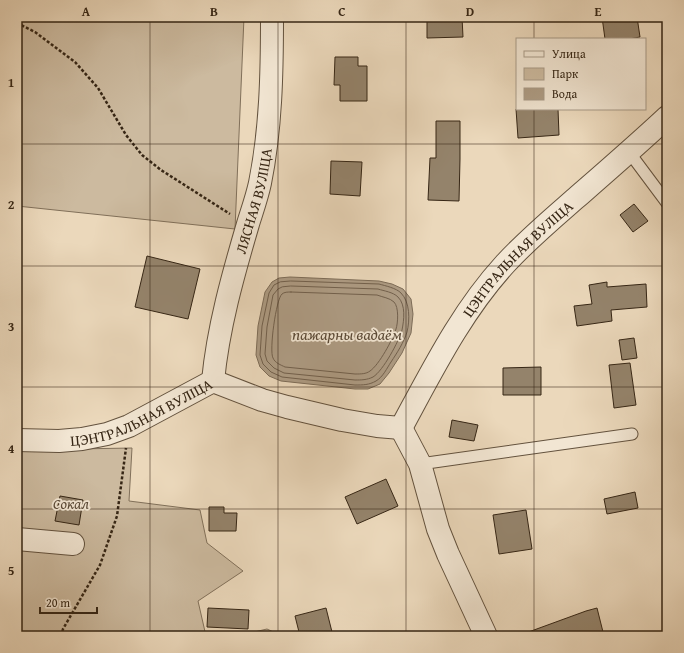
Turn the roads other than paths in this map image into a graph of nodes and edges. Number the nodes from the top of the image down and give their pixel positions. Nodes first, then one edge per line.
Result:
1 (272, 17) edge
2 (667, 117) edge
3 (629, 152) junction
4 (667, 202) edge
5 (213, 381) junction
6 (401, 428) junction
7 (632, 434) dead end
8 (17, 440) edge
9 (420, 464) junction
10 (17, 539) edge
11 (73, 544) dead end
12 (486, 636) edge

1 - 5 street, ЛЯСНАЯ ВУЛІЦА
2 - 3 street, ЦЭНТРАЛЬНАЯ ВУЛІЦА
3 - 4 lane
3 - 6 street, ЦЭНТРАЛЬНАЯ ВУЛІЦА
5 - 6 street, ЦЭНТРАЛЬНАЯ ВУЛІЦА
5 - 8 street, ЦЭНТРАЛЬНАЯ ВУЛІЦА
6 - 9 street
7 - 9 lane
9 - 12 street
10 - 11 street

